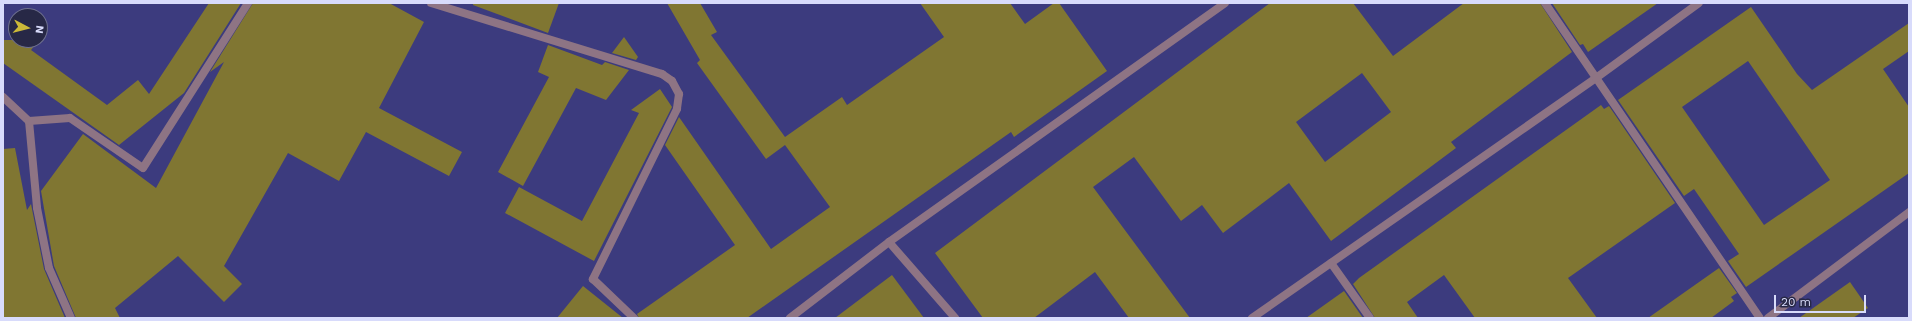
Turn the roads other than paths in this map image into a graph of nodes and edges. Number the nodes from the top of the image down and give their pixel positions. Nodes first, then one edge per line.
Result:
1 (248, 3) edge
2 (431, 3) edge
3 (1225, 3) edge
4 (1545, 3) edge
5 (1699, 3) edge
6 (1596, 78) junction
7 (3, 97) edge
8 (29, 121) junction
9 (1909, 212) edge
10 (888, 242) junction
11 (1331, 263) junction
12 (71, 318) edge
13 (634, 318) edge
14 (790, 318) edge
15 (955, 318) edge
16 (1252, 318) edge
17 (1370, 318) edge
18 (1760, 318) edge
19 (1768, 318) edge

1 - 8 street
2 - 13 street
3 - 10 street
4 - 6 street
5 - 6 street
6 - 11 street
6 - 18 street
7 - 8 street
8 - 12 street
9 - 19 street
10 - 14 street
10 - 15 street
11 - 16 street
11 - 17 street

